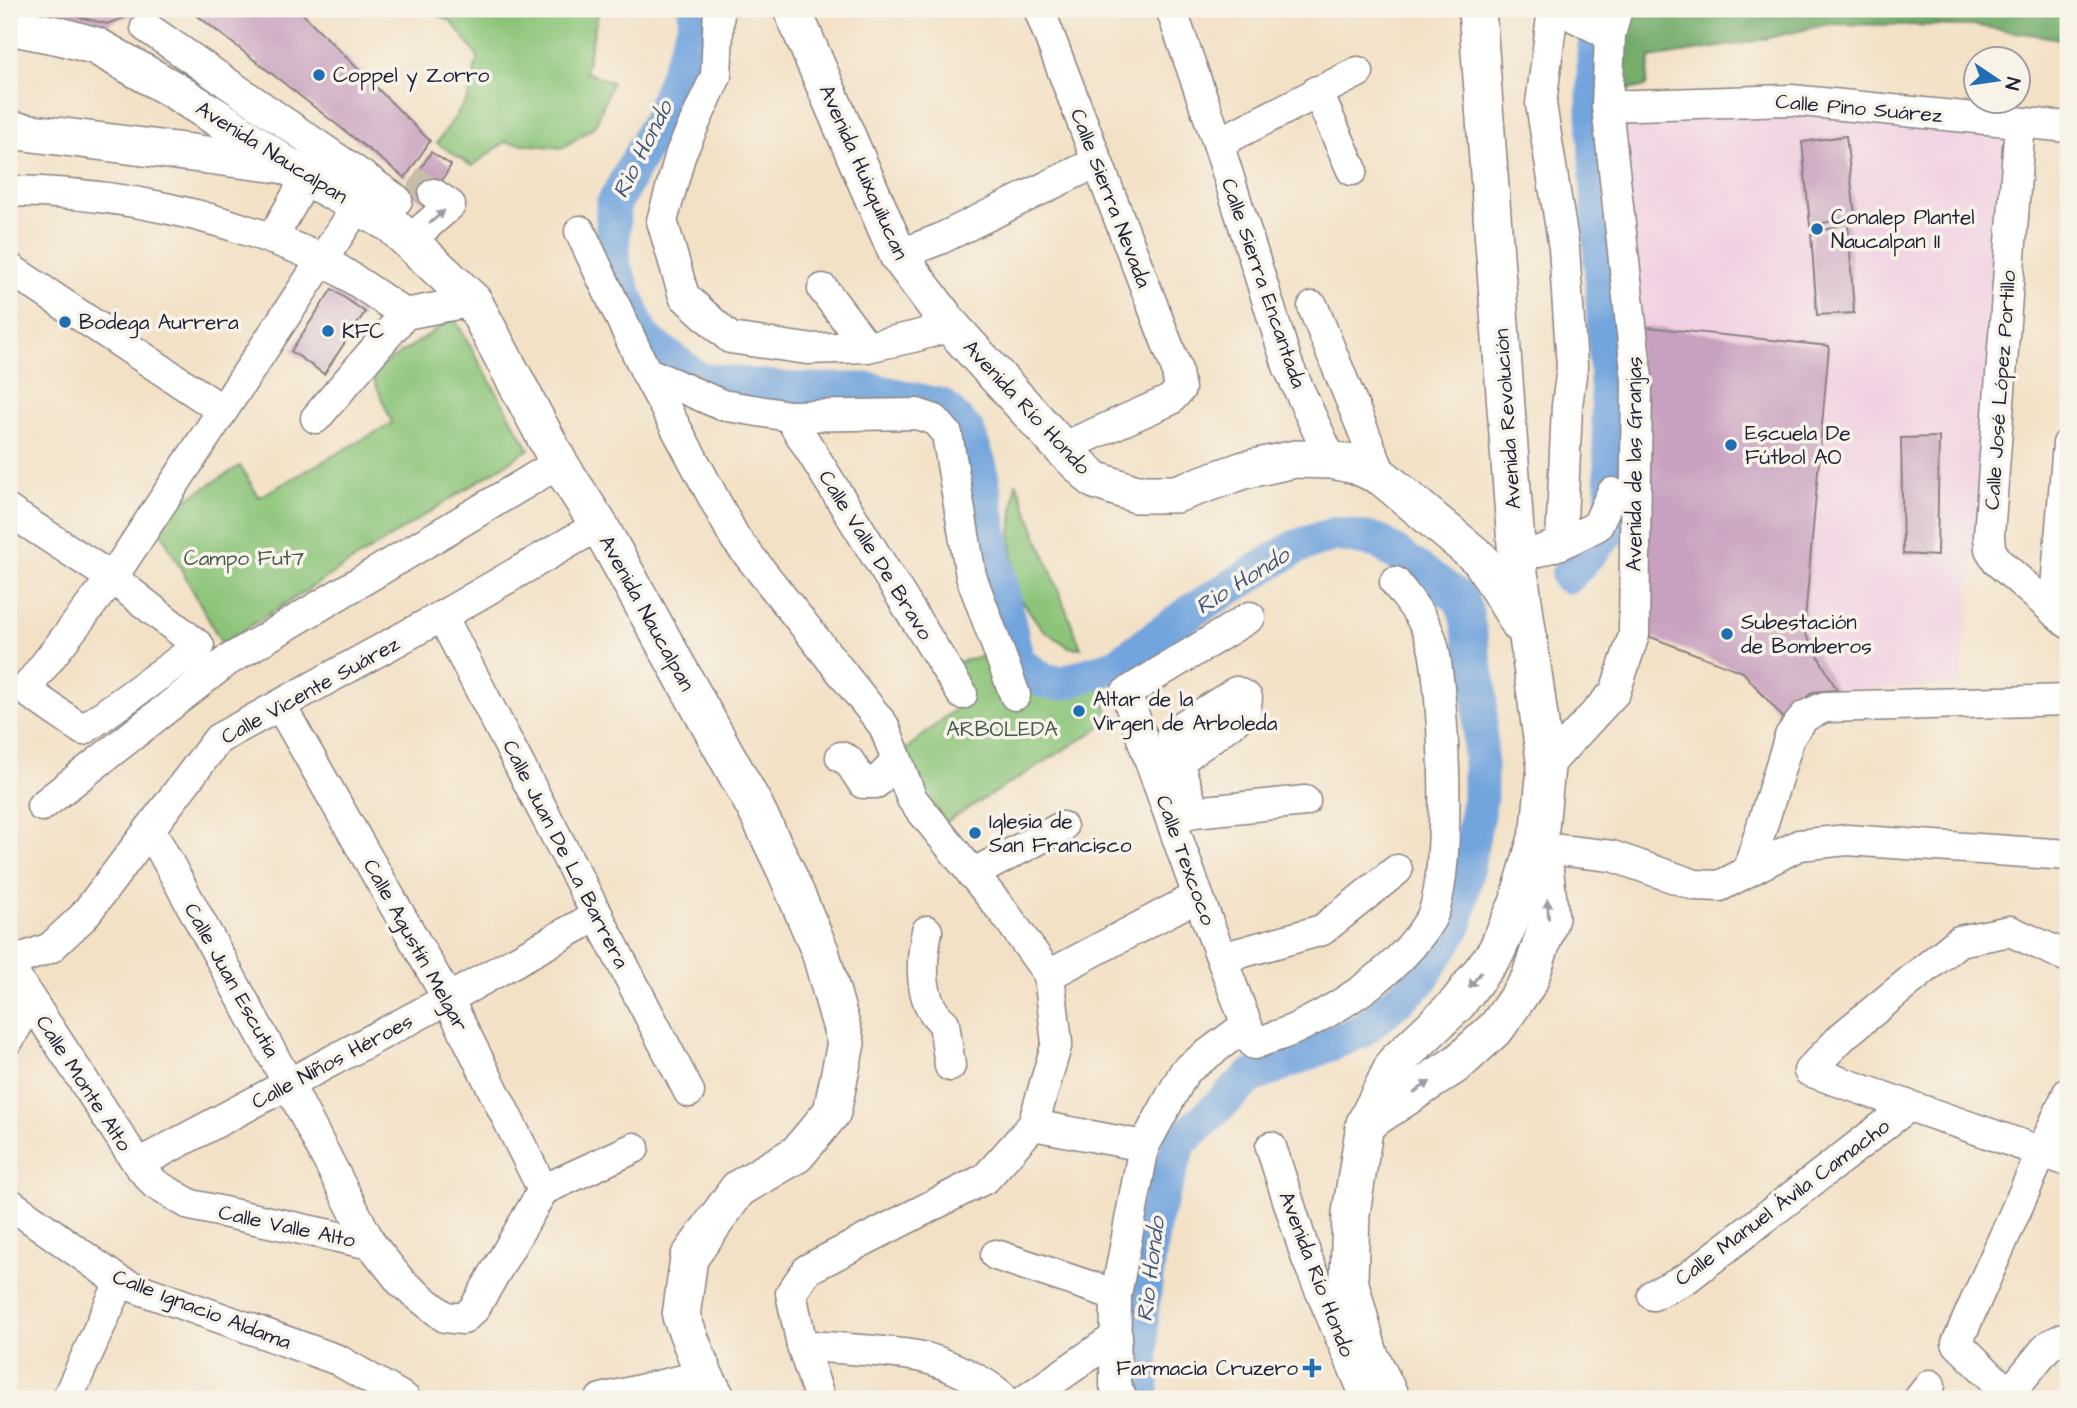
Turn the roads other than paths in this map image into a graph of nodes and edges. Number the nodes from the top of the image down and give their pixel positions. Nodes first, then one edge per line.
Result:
1 (719, 9) edge
2 (792, 9) edge
3 (1039, 9) edge
4 (1171, 9) edge
5 (1477, 9) edge
6 (1585, 18) edge
7 (9, 26) edge
8 (146, 26) dead end
9 (1358, 72) dead end
10 (1317, 91) junction
11 (1606, 106) junction
12 (2020, 123) junction
13 (2068, 127) edge
14 (9, 130) edge
15 (1217, 143) junction
16 (1097, 163) junction
17 (1352, 170) dead end
18 (295, 171) junction
19 (9, 191) edge
20 (395, 204) junction
21 (580, 231) dead end
22 (272, 239) junction
23 (898, 255) junction
24 (322, 260) junction
25 (9, 268) edge
26 (823, 289) dead end
27 (473, 301) junction
28 (1313, 307) dead end
29 (405, 314) junction
30 (951, 326) junction
31 (867, 347) junction
32 (646, 372) junction
33 (222, 410) junction
34 (789, 416) junction
35 (316, 418) dead end
36 (2068, 444) edge
37 (1062, 447) junction
38 (1331, 460) junction
39 (559, 463) junction
40 (1382, 477) junction
41 (1612, 493) dead end
42 (9, 511) edge
43 (599, 525) junction
44 (1560, 544) junction
45 (1517, 558) junction
46 (1481, 560) junction
47 (112, 578) junction
48 (1395, 582) dead end
49 (442, 616) junction
50 (1250, 617) dead end
51 (2061, 617) edge
52 (1527, 635) junction
53 (962, 694) dead end
54 (1015, 695) dead end
55 (2068, 700) edge
56 (280, 705) junction
57 (1175, 748) dead end
58 (841, 757) dead end
59 (897, 761) junction
60 (1546, 767) junction
61 (1304, 801) dead end
62 (42, 806) dead end
63 (1183, 815) junction
64 (1062, 827) dead end
65 (150, 829) junction
66 (1541, 838) junction
67 (2068, 855) edge
68 (1397, 870) dead end
69 (1748, 871) junction
70 (972, 874) junction
71 (1198, 895) junction
72 (598, 915) junction
73 (928, 931) dead end
74 (2068, 957) edge
75 (1222, 958) junction
76 (9, 965) edge
77 (1049, 975) junction
78 (448, 999) junction
79 (31, 1001) junction
80 (1251, 1036) junction
81 (9, 1039) edge
82 (950, 1066) dead end
83 (289, 1085) junction
84 (689, 1092) dead end
85 (2068, 1093) edge
86 (1909, 1106) junction
87 (1033, 1125) junction
88 (1144, 1146) junction
89 (1271, 1147) dead end
90 (634, 1148) dead end
91 (2056, 1156) edge
92 (138, 1164) junction
93 (542, 1190) junction
94 (9, 1203) edge
95 (371, 1244) junction
96 (996, 1255) dead end
97 (120, 1282) junction
98 (1116, 1295) junction
99 (1653, 1295) dead end
100 (1117, 1336) junction
101 (2068, 1336) edge
102 (803, 1345) junction
103 (711, 1393) edge
104 (2011, 1397) edge
105 (67, 1399) edge
106 (405, 1399) edge
107 (601, 1399) edge
108 (820, 1399) edge
109 (1004, 1399) edge
110 (1027, 1399) edge
111 (1122, 1399) edge
112 (1367, 1399) edge
113 (1391, 1399) edge

1 - 31 street
2 - 23 main road, Avenida Huixquilucan
3 - 16 street, Calle Sierra Nevada
4 - 15 street, Calle Sierra Encantada
5 - 45 main road, Avenida Revolución
6 - 11 street, Avenida de las Granjas
6 - 44 street
7 - 18 main road, Avenida Naucalpan
8 - 20 street
9 - 10 street
10 - 15 street
10 - 17 street
11 - 12 street, Calle Pino Suárez
11 - 60 street, Avenida de las Granjas
12 - 13 street, Calle Pino Suárez
12 - 51 street, Calle José López Portillo
14 - 18 main road
15 - 38 street, Calle Sierra Encantada
16 - 23 street
16 - 37 street, Calle Sierra Nevada
18 - 20 main road, Avenida Naucalpan
18 - 22 street
19 - 22 street
20 - 24 street
20 - 27 main road, Avenida Naucalpan
21 - 32 street
22 - 24 street
23 - 30 main road, Avenida Huixquilucan
24 - 29 street
24 - 33 street
25 - 33 street
26 - 31 street
27 - 29 street
27 - 39 main road, Avenida Naucalpan
28 - 40 street
29 - 35 street
30 - 31 street
30 - 37 main road, Avenida Río Hondo
32 - 34 street
32 - 59 street
33 - 47 street
34 - 53 street, Calle Valle De Bravo
34 - 54 street
36 - 51 street
37 - 38 main road, Avenida Río Hondo
38 - 40 main road, Avenida Río Hondo
39 - 43 main road, Avenida Naucalpan
39 - 62 street
40 - 46 main road, Avenida Río Hondo
41 - 44 street
42 - 47 street
43 - 49 street, Calle Vicente Suárez
43 - 103 main road, Avenida Naucalpan
44 - 45 street
45 - 46 main road
45 - 52 main road, Avenida Revolución
46 - 52 main road, Avenida Río Hondo
47 - 47 street
48 - 80 street
49 - 56 street, Calle Vicente Suárez
49 - 72 street, Calle Juan De La Barrera
50 - 63 street, Calle Texcoco
52 - 60 main road, Avenida Revolución
55 - 69 street
56 - 65 street, Calle Vicente Suárez
56 - 78 street, Calle Agustín Melgar
57 - 63 street
58 - 59 street
59 - 70 street
60 - 66 main road, Avenida Revolución
61 - 63 street
63 - 71 street, Calle Texcoco
64 - 70 street
65 - 76 street, Calle Vicente Suárez
65 - 83 street, Calle Juan Escutia
66 - 69 street
66 - 113 main road, Avenida Revolución
67 - 69 street
68 - 75 street
70 - 77 street
71 - 75 street, Calle Texcoco
71 - 77 street
72 - 78 street, Calle Niños Héroes
72 - 84 street, Calle Juan De La Barrera
73 - 82 street
74 - 86 street
75 - 80 street, Calle Texcoco
76 - 79 street, Calle Monte Alto
77 - 87 street
78 - 83 street, Calle Niños Héroes
78 - 93 street, Calle Agustín Melgar
79 - 81 street
79 - 92 street, Calle Monte Alto
80 - 88 street
83 - 92 street, Calle Niños Héroes
83 - 95 street, Calle Juan Escutia
85 - 91 street
86 - 91 street
86 - 99 street, Calle Manuel Ávila Camacho
87 - 88 street
87 - 102 street
88 - 98 street
89 - 112 street, Avenida Río Hondo
90 - 93 street
91 - 104 street
92 - 95 street, Calle Valle Alto
93 - 95 street, Calle Valle Alto
94 - 97 street, Calle Ignacio Aldama
96 - 98 street
97 - 105 street
97 - 106 street, Calle Ignacio Aldama
98 - 100 street
100 - 110 street
100 - 111 street
101 - 104 street
102 - 108 street
102 - 109 street
103 - 107 street

